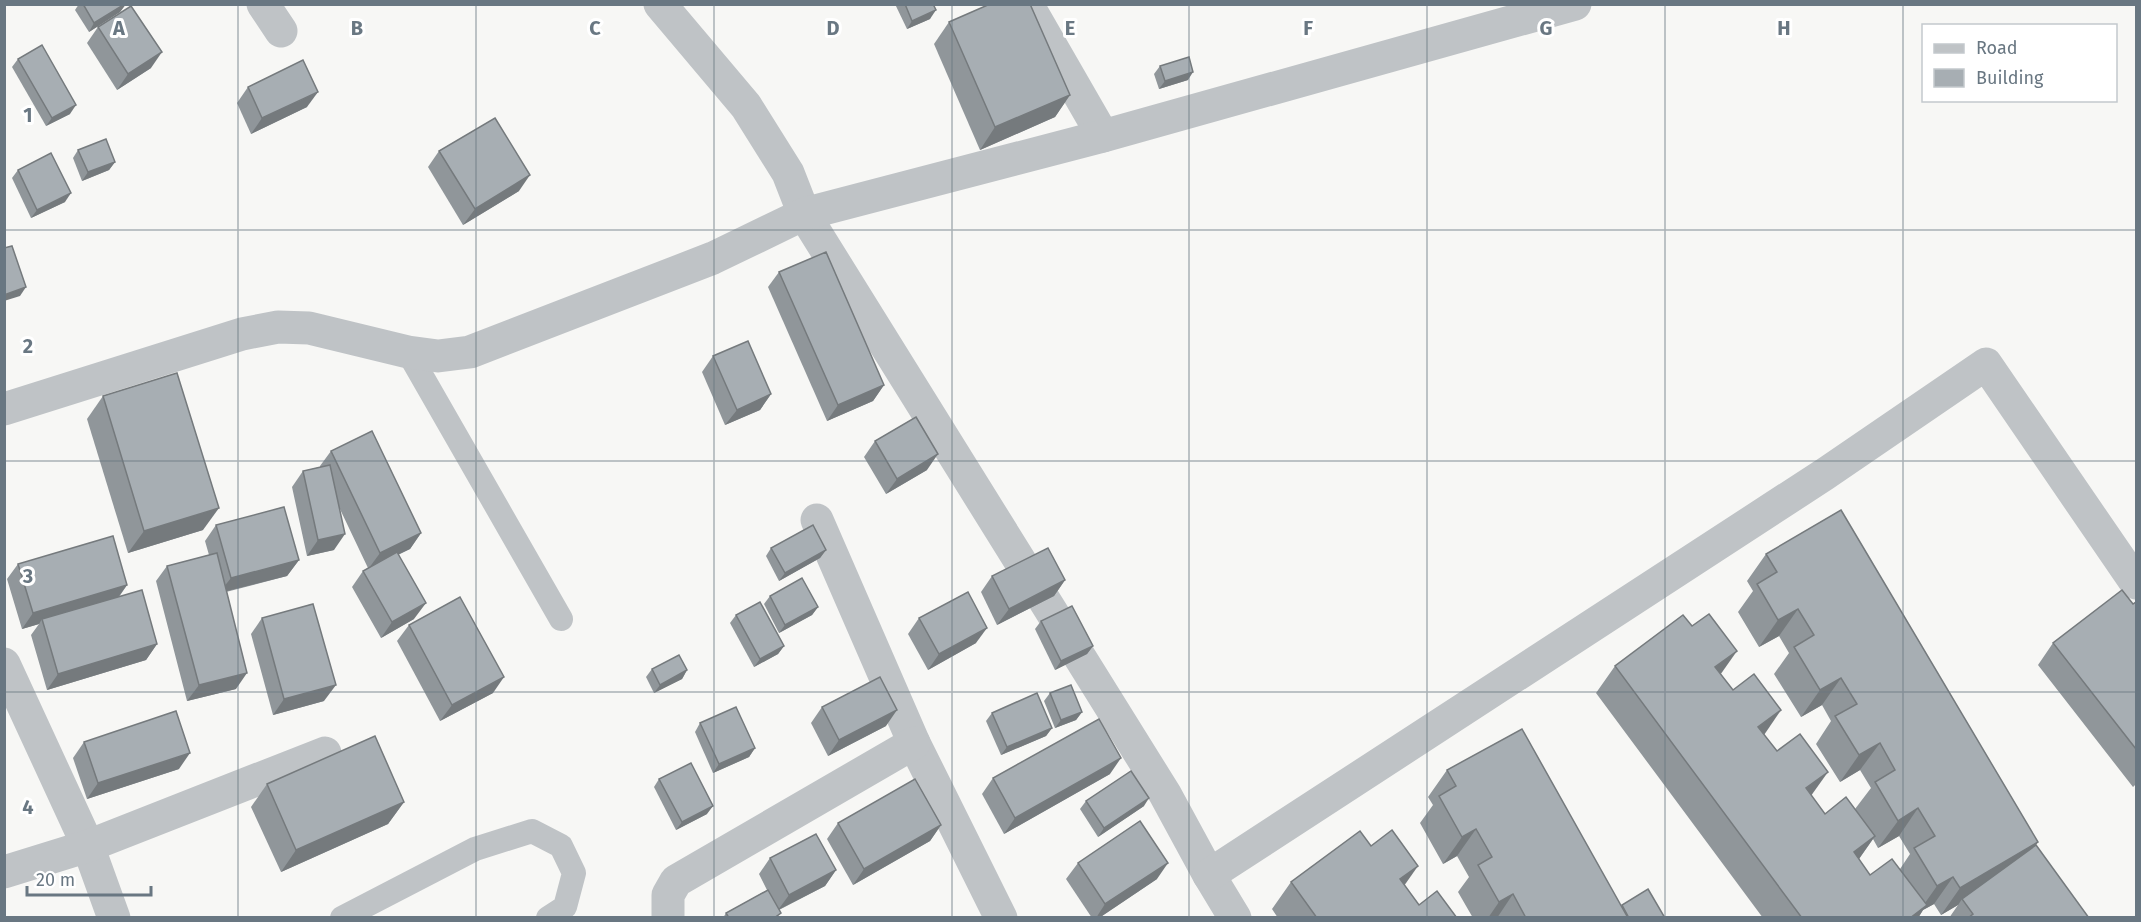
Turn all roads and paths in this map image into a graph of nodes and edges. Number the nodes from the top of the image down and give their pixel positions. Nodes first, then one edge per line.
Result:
1 (262, 4) edge
2 (660, 4) edge
3 (1027, 4) edge
4 (1575, 4) edge
5 (281, 31) dead end
6 (1103, 136) junction
7 (804, 214) junction
8 (408, 352) junction
9 (4, 409) edge
10 (817, 520) dead end
11 (2136, 584) edge
12 (561, 620) dead end
13 (4, 664) edge
14 (914, 743) junction
15 (325, 753) dead end
16 (88, 846) junction
17 (4, 872) edge
18 (1209, 875) junction
19 (114, 918) edge
20 (342, 918) edge
21 (548, 918) edge
22 (668, 918) edge
23 (1002, 918) edge
24 (1235, 918) edge

1 - 5 street
2 - 7 street
3 - 6 street
4 - 6 street
6 - 7 street
7 - 8 street
7 - 18 street
8 - 9 street
8 - 12 lane
10 - 14 street
11 - 18 street
13 - 16 street
14 - 22 street
14 - 23 street
15 - 16 street
16 - 17 street
16 - 19 street
18 - 24 street
20 - 21 lane

